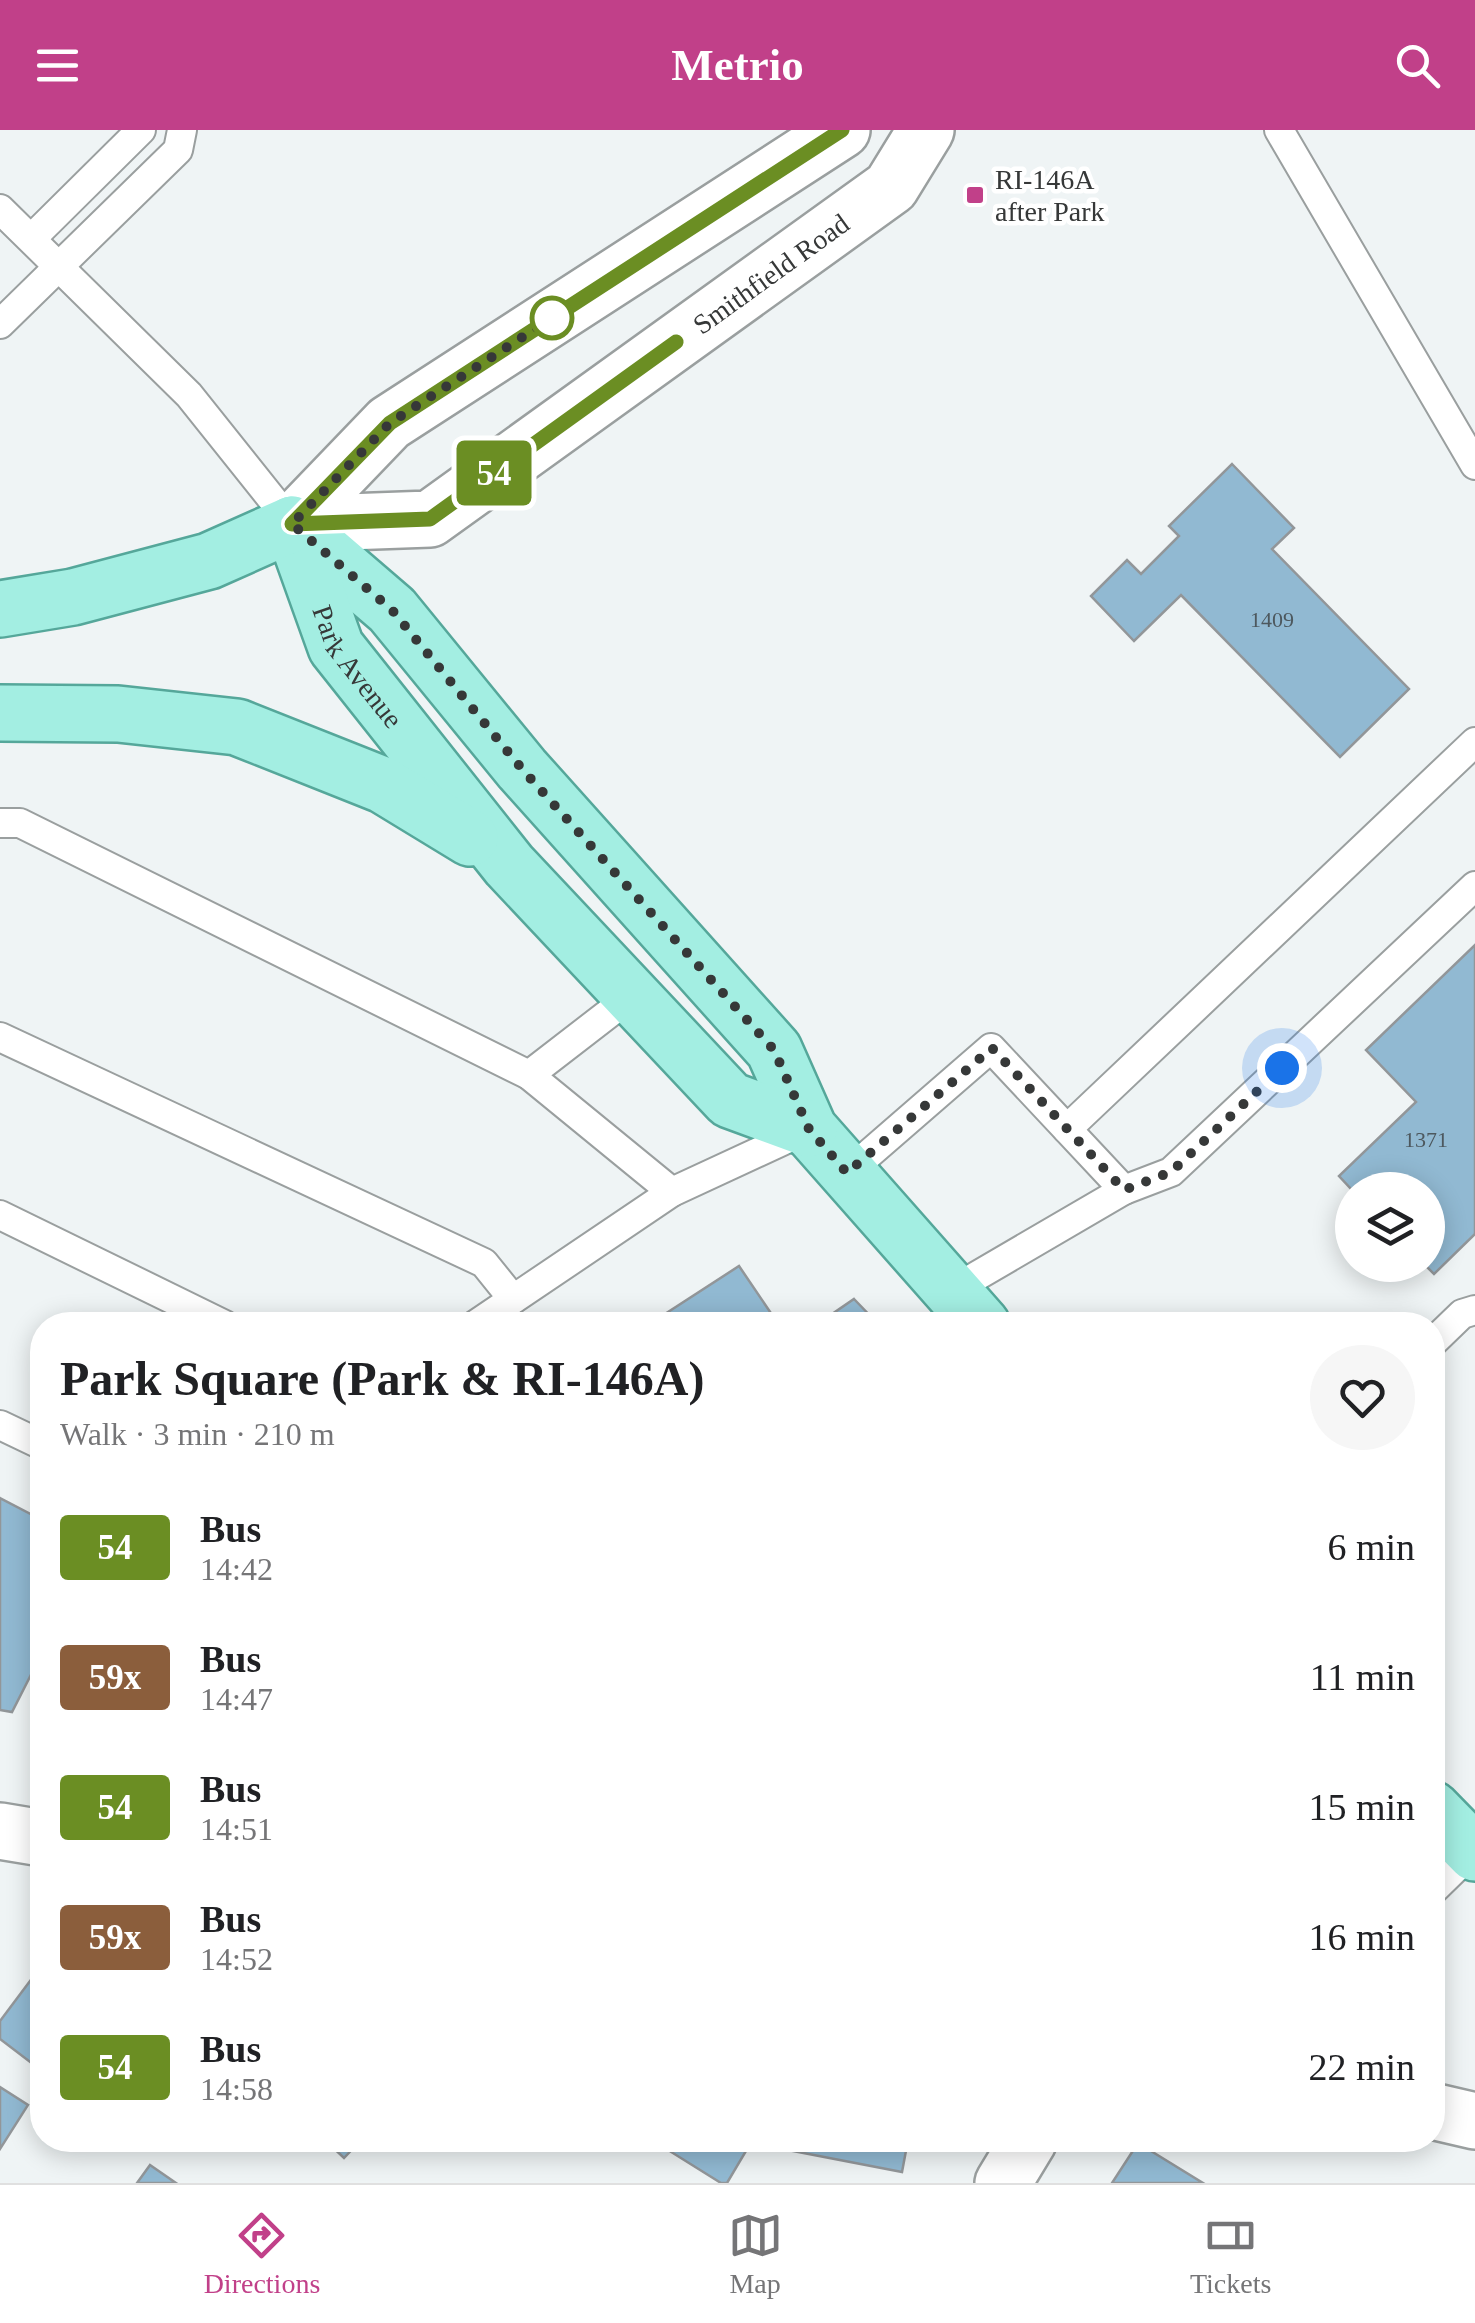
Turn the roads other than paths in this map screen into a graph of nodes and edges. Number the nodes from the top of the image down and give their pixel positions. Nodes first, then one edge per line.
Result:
1 (142, 130) edge
2 (182, 130) edge
3 (842, 130) edge
4 (926, 130) edge
5 (1278, 130) edge
6 (0, 209) edge
7 (32, 238) junction
8 (60, 266) junction
9 (0, 324) edge
10 (1475, 466) edge
11 (292, 524) junction
12 (0, 609) edge
13 (0, 713) edge
14 (1475, 742) edge
15 (0, 823) edge
16 (509, 864) junction
17 (1475, 886) edge
18 (630, 996) junction
19 (0, 1037) edge
20 (529, 1075) junction
21 (809, 1129) junction
22 (1068, 1129) junction
23 (847, 1173) junction
24 (1124, 1190) junction
25 (672, 1192) junction
26 (0, 1215) edge
27 (513, 1299) junction
28 (966, 1308) edge
29 (1475, 1310) edge
30 (199, 1312) edge
31 (494, 1312) edge
32 (1445, 1330) edge
33 (0, 1425) edge
34 (30, 1440) edge
35 (1445, 1822) edge
36 (0, 1830) edge
37 (30, 1836) edge
38 (1474, 1852) edge
39 (1445, 1879) edge
40 (1445, 2113) edge
41 (1475, 2121) edge
42 (1022, 2152) edge
43 (1003, 2183) edge

1 - 7 lane
2 - 8 lane
3 - 11 main road
4 - 11 main road, Smithfield Road
5 - 10 lane
6 - 7 lane
7 - 8 lane
8 - 9 lane
8 - 11 lane
11 - 12 main road
11 - 16 main road, Park Avenue
11 - 21 main road, Park Avenue
13 - 16 main road
14 - 22 lane
15 - 20 lane
16 - 18 main road, Park Avenue
17 - 24 lane
18 - 20 lane
18 - 21 main road, Park Avenue
19 - 27 lane
20 - 25 lane
21 - 23 main road, Park Avenue
21 - 25 lane
22 - 23 lane
22 - 24 lane
23 - 28 main road, Park Avenue
24 - 28 lane
25 - 27 lane
26 - 30 lane
27 - 31 lane
29 - 32 lane
33 - 34 lane
35 - 38 main road
36 - 37 main road
38 - 39 lane
40 - 41 main road
42 - 43 main road

